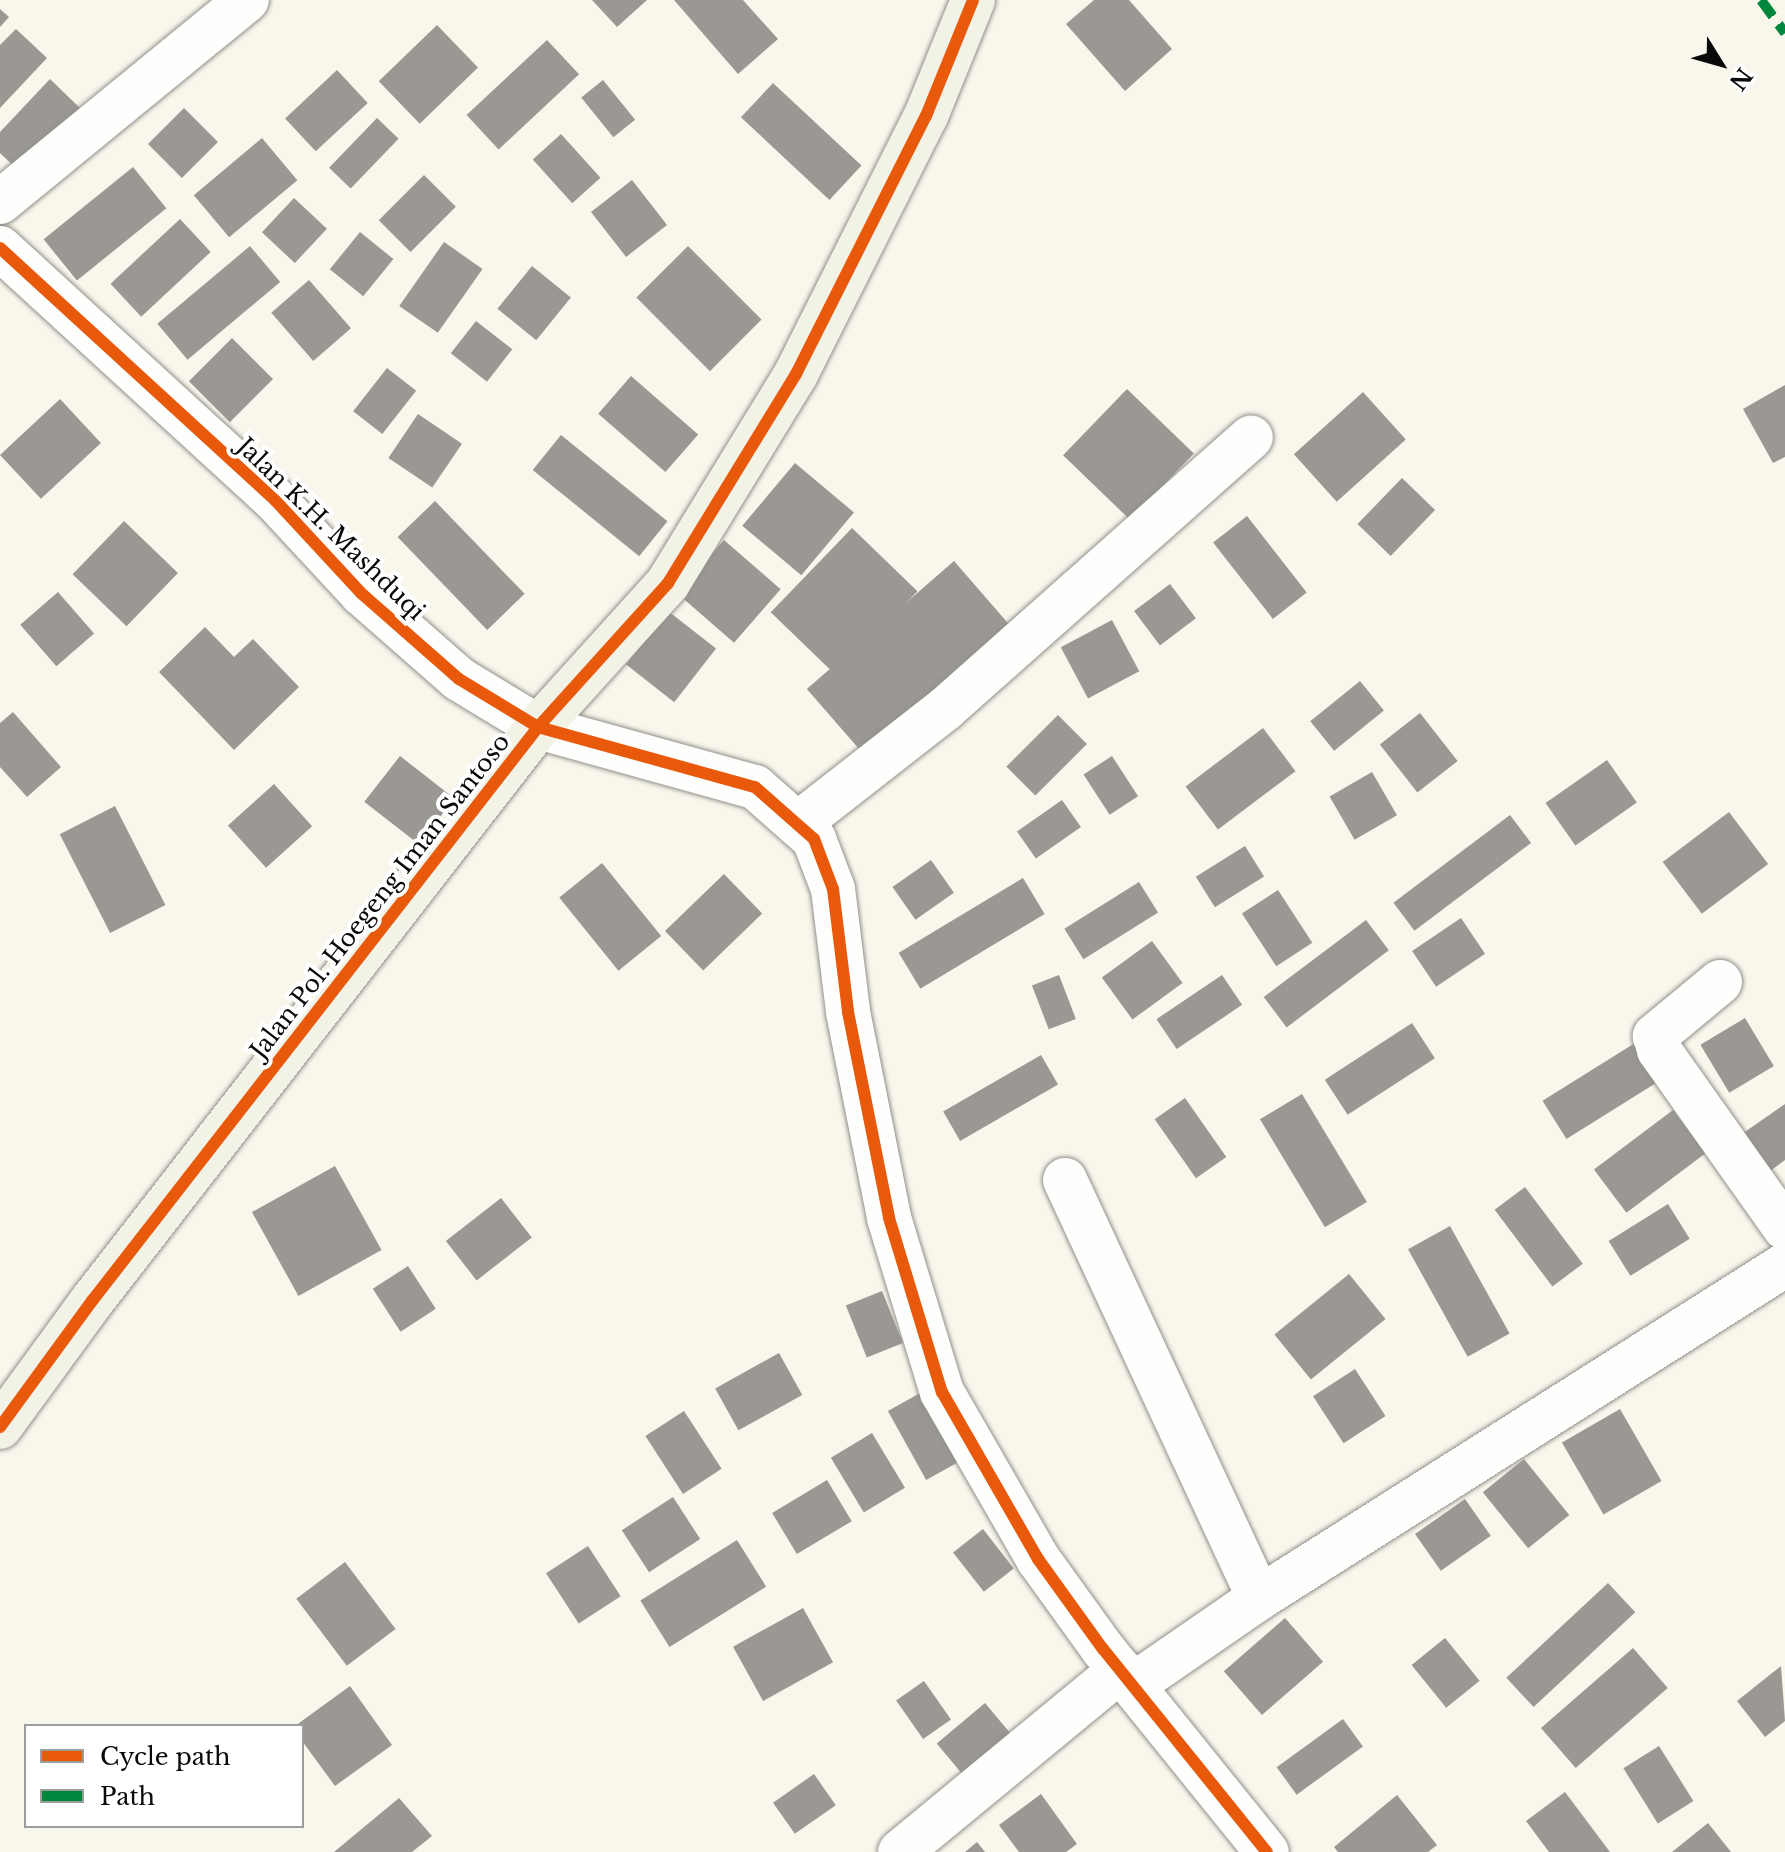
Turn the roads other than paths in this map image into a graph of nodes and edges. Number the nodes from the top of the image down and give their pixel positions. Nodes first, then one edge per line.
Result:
1 (247, 0) edge
2 (973, 0) edge
3 (0, 202) edge
4 (0, 248) edge
5 (1251, 437) dead end
6 (538, 727) junction
7 (799, 823) junction
8 (1720, 982) dead end
9 (1065, 1180) dead end
10 (1785, 1228) edge
11 (1785, 1265) edge
12 (0, 1427) edge
13 (1259, 1598) junction
14 (1127, 1678) junction
15 (900, 1852) edge
16 (1267, 1852) edge

1 - 3 street
2 - 6 street, Jalan Pol. Hoegeng Iman Santoso
4 - 6 street, Jalan K.H. Mashduqi
5 - 7 street
6 - 7 street, Jalan K.H. Mashduqi
6 - 12 street, Jalan Pol. Hoegeng Iman Santoso
7 - 14 street, Jalan K.H. Mashduqi
8 - 10 street
9 - 13 street
11 - 13 street
13 - 14 street
14 - 15 street
14 - 16 street, Jalan K.H. Mashduqi

